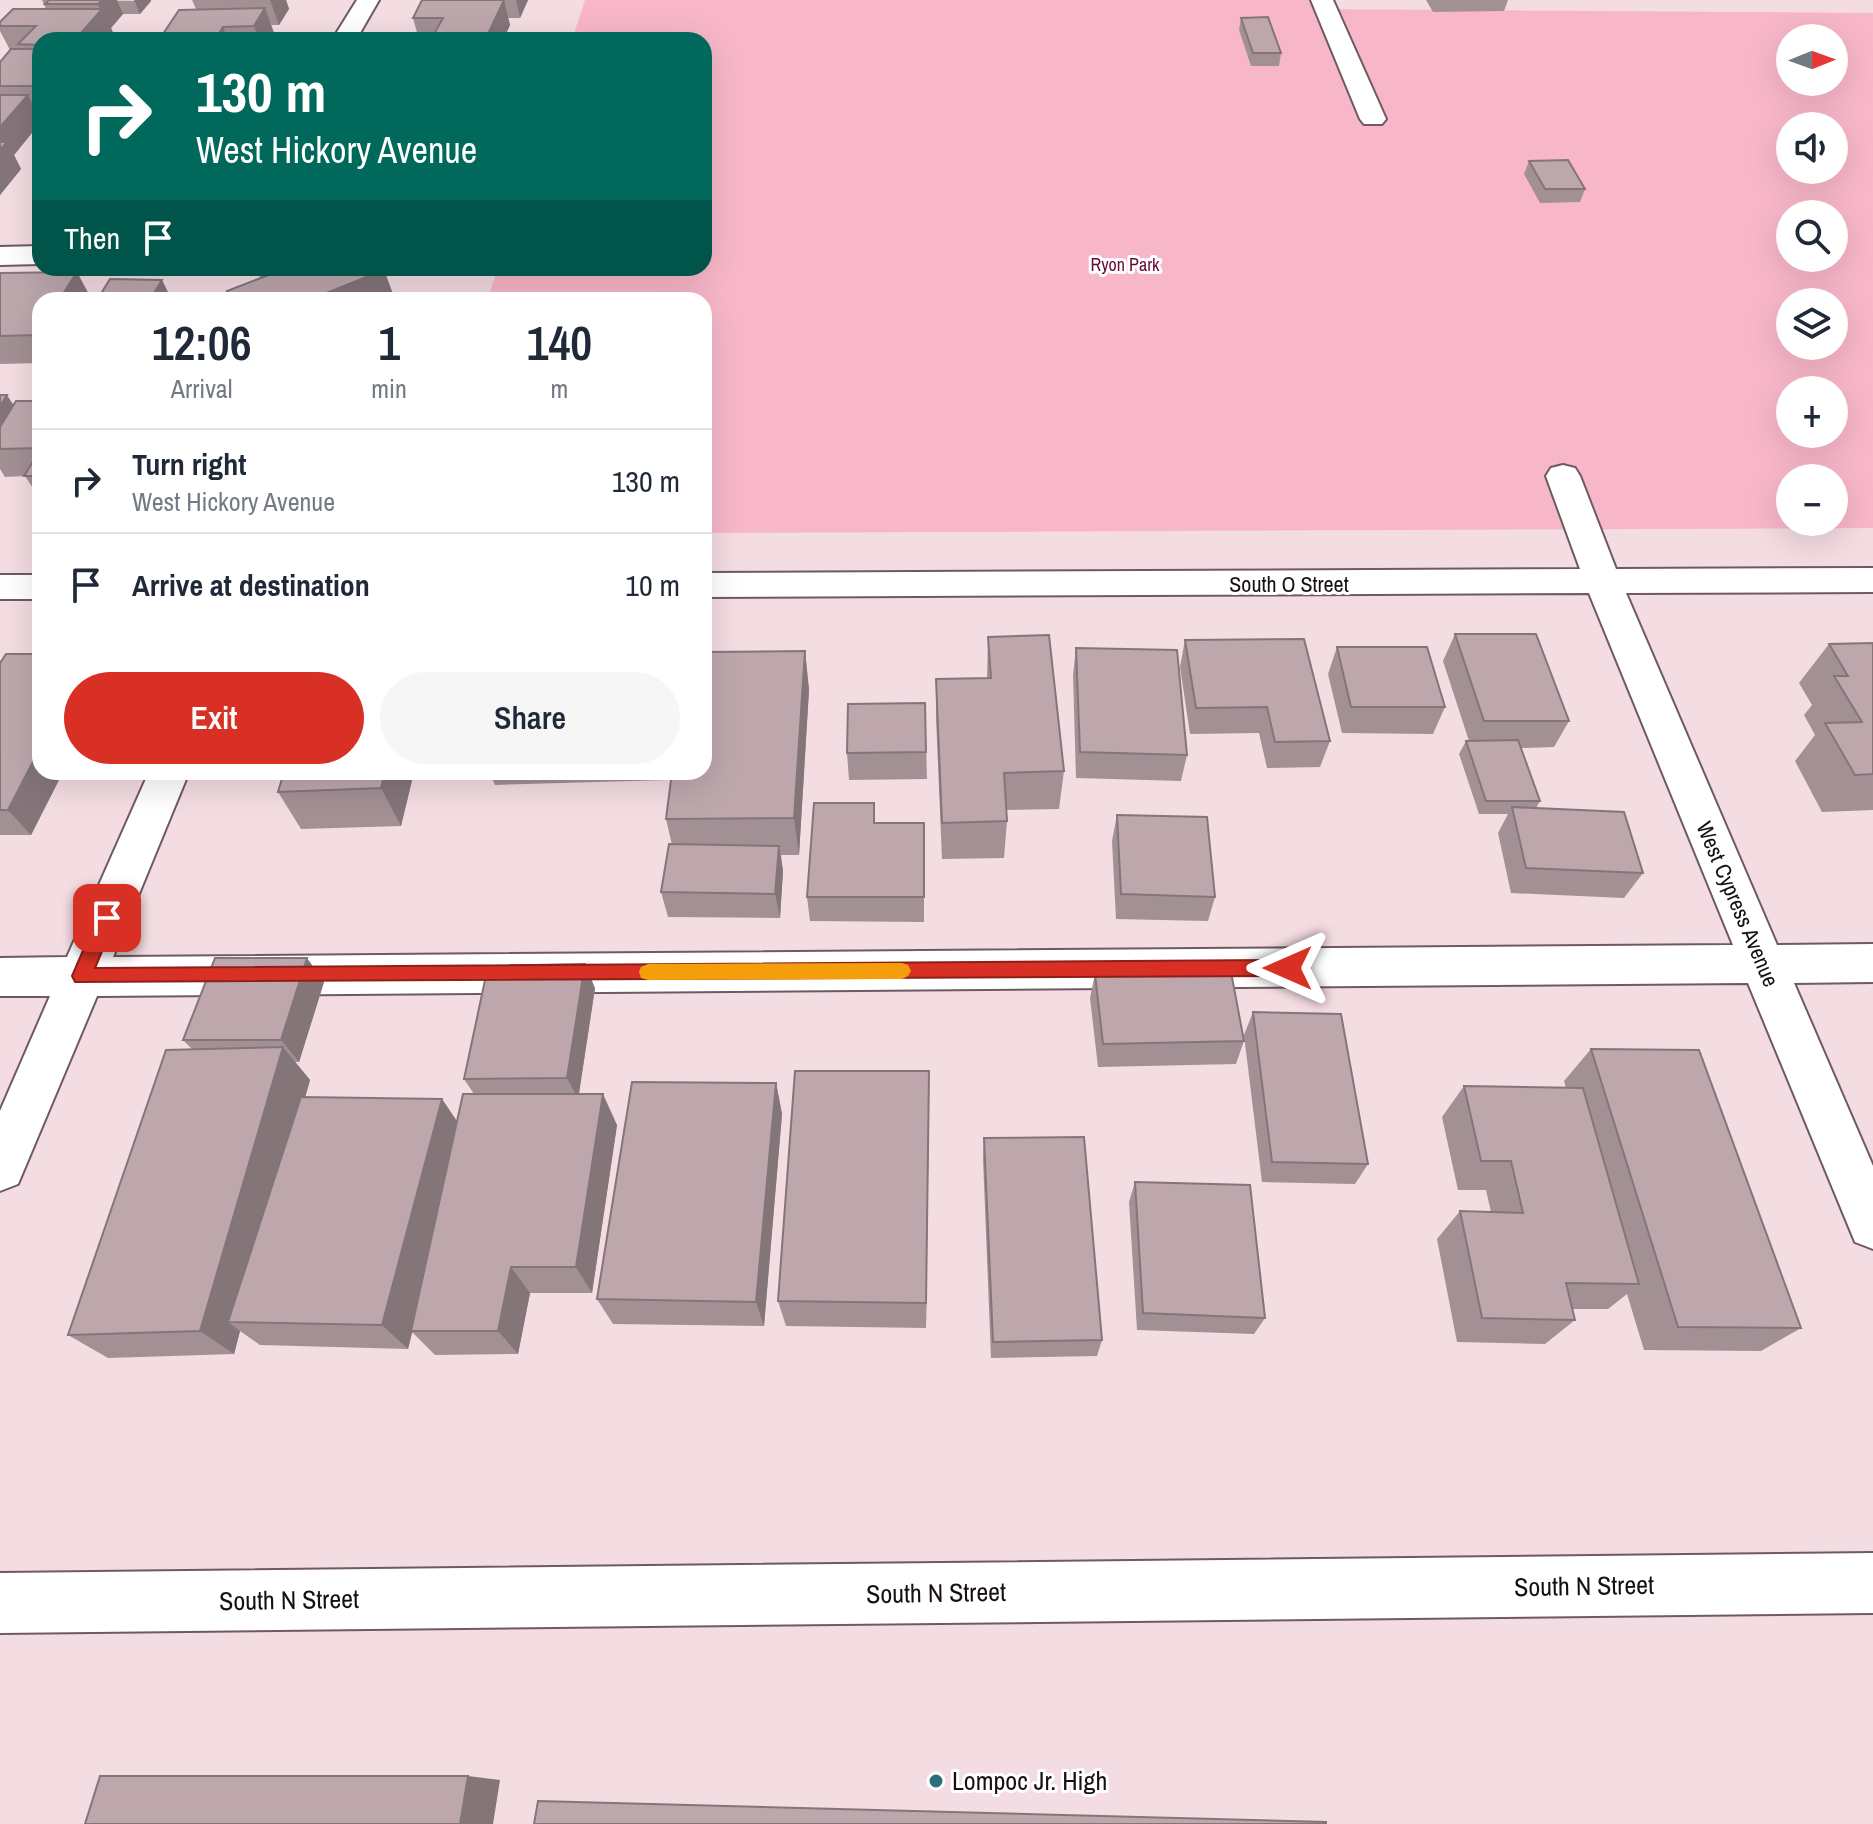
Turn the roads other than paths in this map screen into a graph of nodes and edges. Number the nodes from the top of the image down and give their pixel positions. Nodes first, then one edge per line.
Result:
1 (368, 0) edge
2 (1322, 0) edge
3 (349, 32) edge
4 (1373, 119) dead end
5 (32, 255) edge
6 (0, 256) edge
7 (1563, 476) dead end
8 (1873, 580) edge
9 (1603, 583) junction
10 (712, 585) edge
11 (0, 587) edge
12 (32, 587) edge
13 (166, 780) edge
14 (1873, 963) edge
15 (1764, 965) junction
16 (82, 976) junction
17 (0, 977) edge
18 (0, 1168) edge
19 (1873, 1225) edge
20 (1873, 1583) edge
21 (0, 1603) edge

1 - 3 street
2 - 4 street
5 - 6 street
7 - 9 street, West Cypress Avenue
8 - 9 street, South O Street
9 - 10 street, South O Street
9 - 15 street, West Cypress Avenue
11 - 12 street
13 - 16 street
14 - 15 street
15 - 16 street
15 - 19 street, West Cypress Avenue
16 - 17 street
16 - 18 street
20 - 21 street, South N Street

